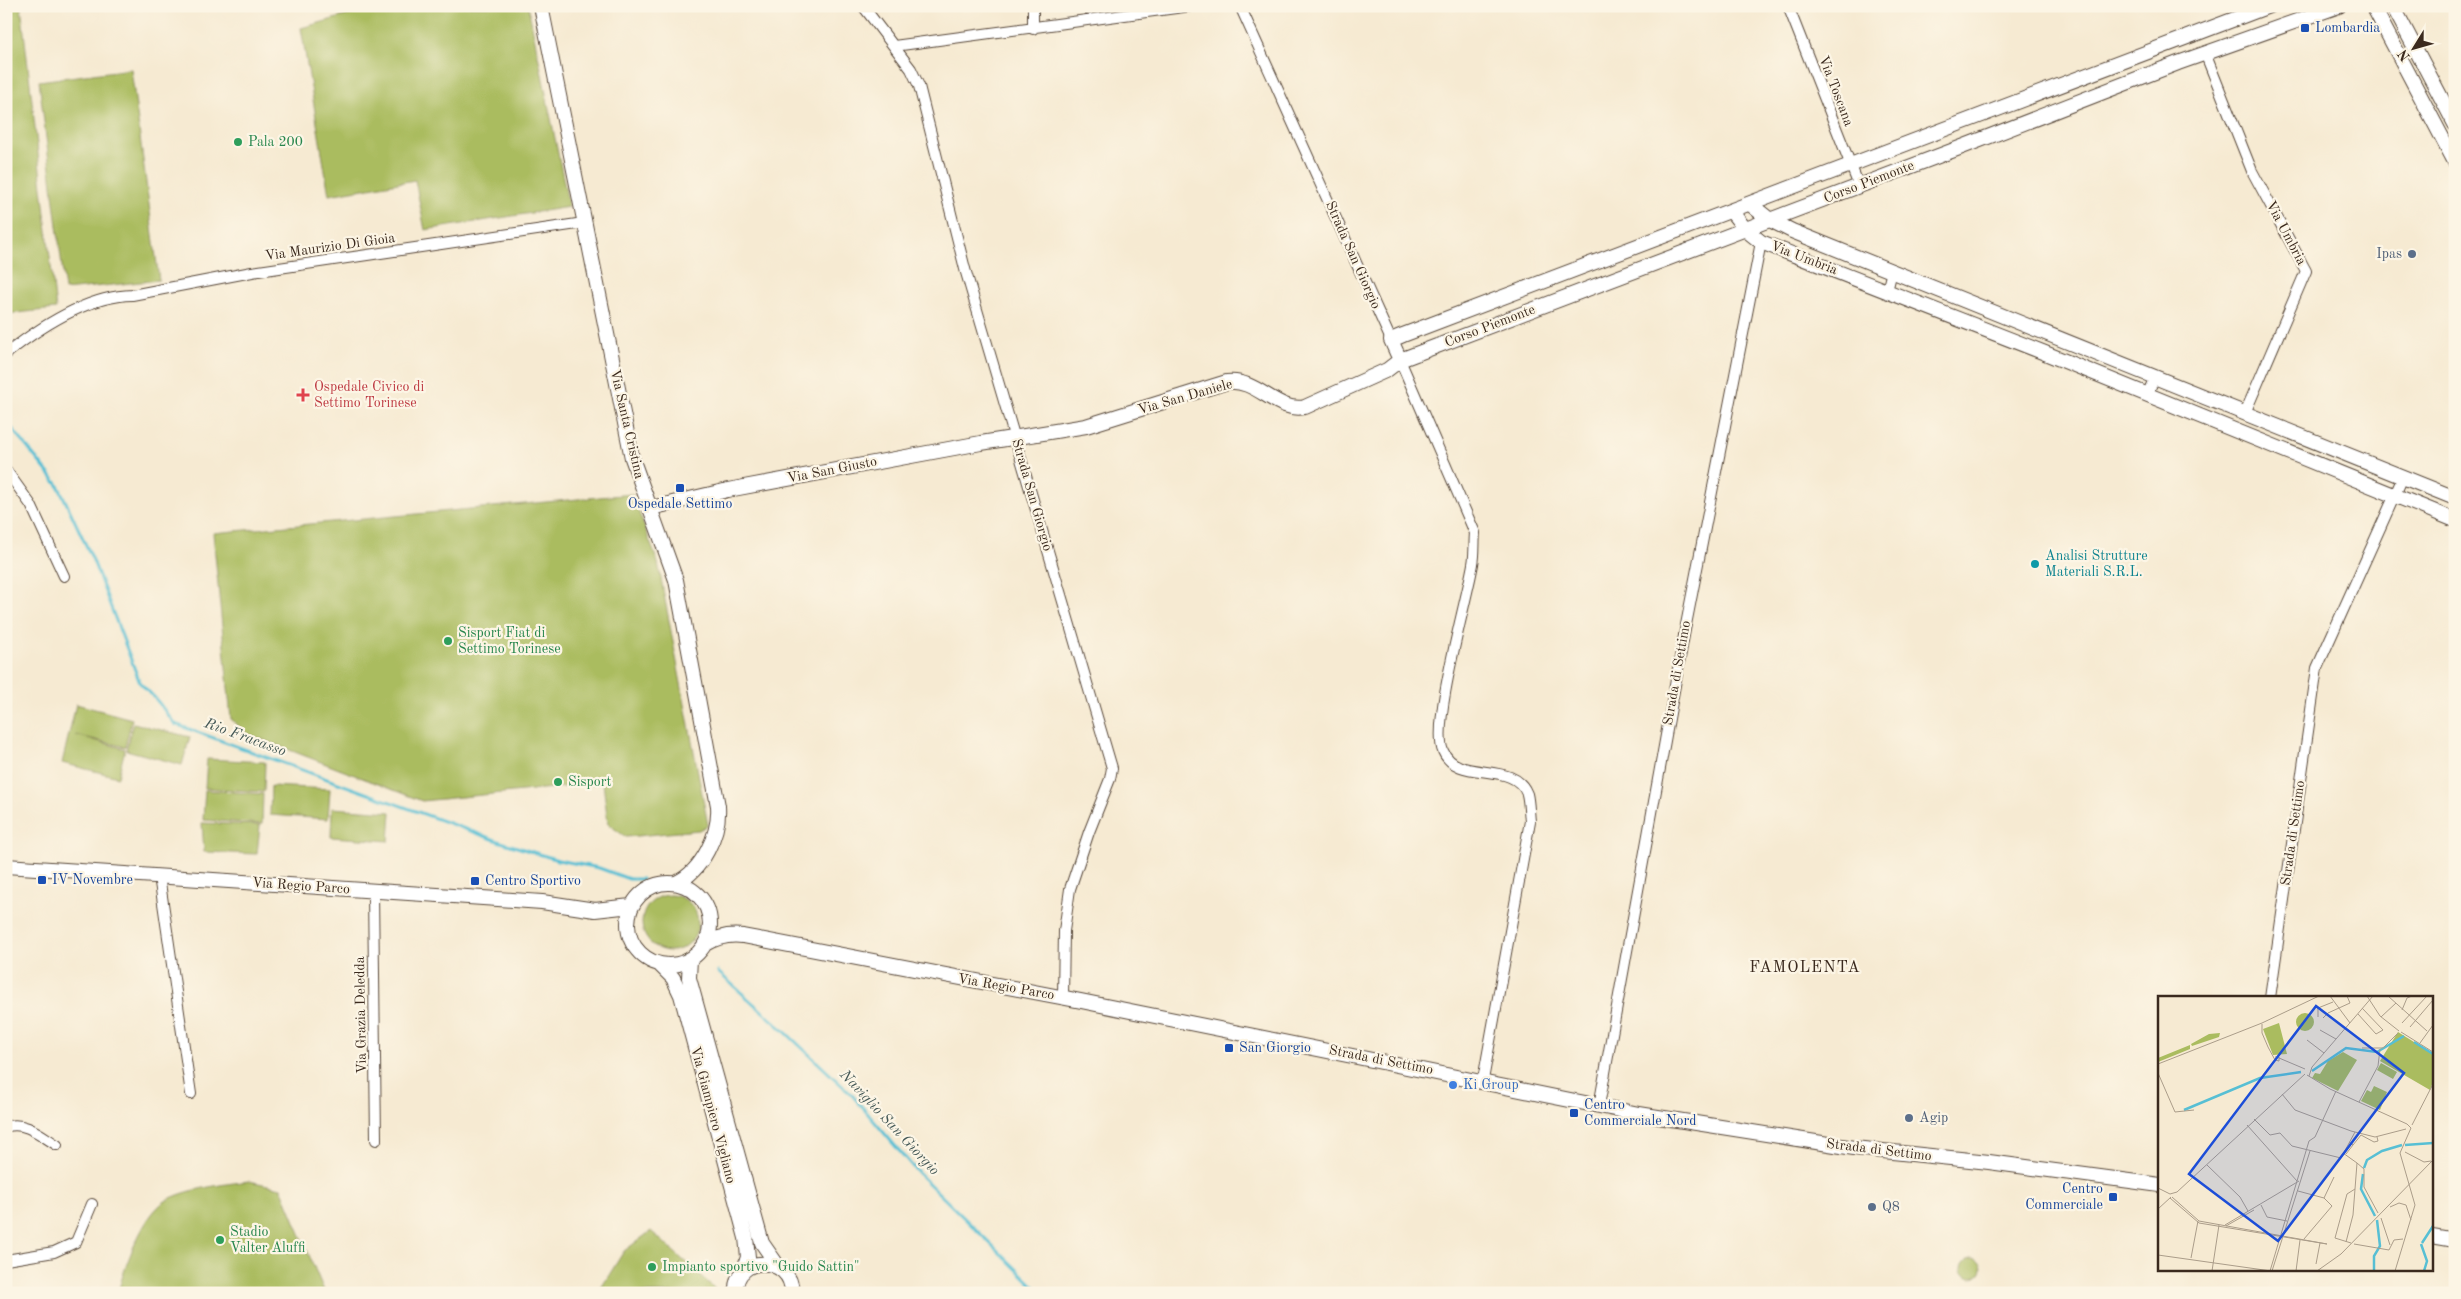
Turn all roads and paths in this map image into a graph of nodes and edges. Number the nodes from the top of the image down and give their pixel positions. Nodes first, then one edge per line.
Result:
1 (541, 6) edge
2 (863, 6) edge
3 (1033, 6) edge
4 (1192, 6) edge
5 (1240, 6) edge
6 (1788, 6) edge
7 (2269, 6) edge
8 (2339, 6) edge
9 (2373, 6) edge
10 (2393, 6) edge
11 (1177, 7) edge
12 (1033, 28) junction
13 (2169, 43) junction
14 (894, 46) junction
15 (2205, 53) junction
16 (2178, 63) junction
17 (2101, 69) junction
18 (2110, 90) junction
19 (2455, 124) edge
20 (2455, 162) edge
21 (1851, 165) junction
22 (1859, 186) junction
23 (1750, 204) junction
24 (1731, 211) junction
25 (1770, 220) junction
26 (584, 223) junction
27 (1746, 230) junction
28 (1761, 242) junction
29 (1892, 271) junction
30 (1887, 291) junction
31 (1501, 298) junction
32 (1509, 319) junction
33 (2052, 335) junction
34 (1391, 340) junction
35 (2045, 352) junction
36 (6, 354) edge
37 (1400, 360) junction
38 (2155, 377) junction
39 (2147, 395) junction
40 (2245, 413) junction
41 (1015, 437) junction
42 (6, 470) edge
43 (2403, 477) junction
44 (2394, 496) junction
45 (2455, 498) edge
46 (651, 508) junction
47 (2455, 520) edge
48 (64, 576) dead end
49 (6, 866) edge
50 (698, 866) junction
51 (159, 876) junction
52 (676, 883) junction
53 (373, 890) junction
54 (702, 899) junction
55 (631, 906) junction
56 (595, 910) junction
57 (710, 918) junction
58 (627, 927) junction
59 (733, 934) junction
60 (705, 944) junction
61 (690, 959) junction
62 (660, 965) junction
63 (2270, 996) edge
64 (1063, 997) junction
65 (1278, 1040) joint
66 (1483, 1080) junction
67 (191, 1094) dead end
68 (1599, 1106) junction
69 (6, 1127) edge
70 (376, 1140) dead end
71 (57, 1145) dead end
72 (2158, 1184) edge
73 (92, 1204) dead end
74 (2434, 1236) edge
75 (2455, 1240) edge
76 (6, 1260) edge
77 (778, 1266) junction
78 (743, 1272) junction
79 (736, 1293) edge
80 (792, 1293) edge

1 - 26 street, Via Santa Cristina
2 - 14 street, Strada San Giorgio
3 - 12 street
4 - 11 street
5 - 34 street, Strada San Giorgio
6 - 21 street, Via Toscana
7 - 13 street, Corso Piemonte
8 - 15 street, Corso Piemonte
9 - 20 street
10 - 19 street
11 - 12 street
12 - 14 street
13 - 16 street
13 - 17 street, Corso Piemonte
14 - 41 street, Strada San Giorgio
15 - 16 street, Corso Piemonte
15 - 40 street, Via Umbria
16 - 18 street, Corso Piemonte
17 - 18 street
17 - 21 street, Corso Piemonte
18 - 22 street, Corso Piemonte
21 - 22 street, Via Toscana
21 - 23 street, Corso Piemonte
22 - 25 street, Corso Piemonte
23 - 24 street, Corso Piemonte
23 - 25 street, Via Umbria
24 - 27 street, Via Umbria
24 - 31 street, Corso Piemonte
25 - 27 street, Corso Piemonte
25 - 29 street, Via Umbria
26 - 36 street, Via Maurizio Di Gioia
26 - 46 street, Via Santa Cristina
27 - 28 street, Via Umbria
27 - 32 street, Corso Piemonte
28 - 30 street, Via Umbria
28 - 68 street, Strada di Settimo
29 - 30 street
29 - 33 street, Via Umbria
30 - 35 street, Via Umbria
31 - 32 street
31 - 34 street, Corso Piemonte
32 - 37 street, Corso Piemonte
33 - 35 street
33 - 38 street, Via Umbria
34 - 37 street, Strada San Giorgio
35 - 39 street, Via Umbria
37 - 41 street, Via San Daniele
37 - 66 street, Strada San Giorgio
38 - 39 street
38 - 40 street, Via Umbria
39 - 44 street, Via Umbria
40 - 43 street, Via Umbria
41 - 46 street, Via San Giusto
41 - 64 street, Strada San Giorgio
42 - 48 street
43 - 44 street, Strada di Settimo
43 - 45 street, Via Umbria
44 - 47 street, Via Umbria
44 - 63 street, Strada di Settimo
46 - 50 street, Via Santa Cristina
49 - 51 street, Via Regio Parco
50 - 52 street, Via Santa Cristina
50 - 54 street
51 - 53 street, Via Regio Parco
51 - 67 street
52 - 54 street
52 - 55 street
53 - 56 street, Via Regio Parco
53 - 70 street, Via Grazia Deledda
54 - 57 street
55 - 56 street, Via Regio Parco
55 - 58 street
56 - 58 street, Via Regio Parco
57 - 59 street, Via Regio Parco
57 - 60 street
58 - 62 street
59 - 60 street, Via Regio Parco
59 - 64 street, Via Regio Parco
60 - 61 street
61 - 62 street
61 - 77 street, Via Giampiero Vigliano
62 - 78 street, Via Giampiero Vigliano
64 - 65 street, Via Regio Parco
65 - 66 street, Strada di Settimo
66 - 68 street, Strada di Settimo
68 - 72 street, Strada di Settimo
69 - 71 street
73 - 76 street
74 - 75 street
77 - 78 street
77 - 80 street, Via Giampiero Vigliano
78 - 79 street, Via Giampiero Vigliano

